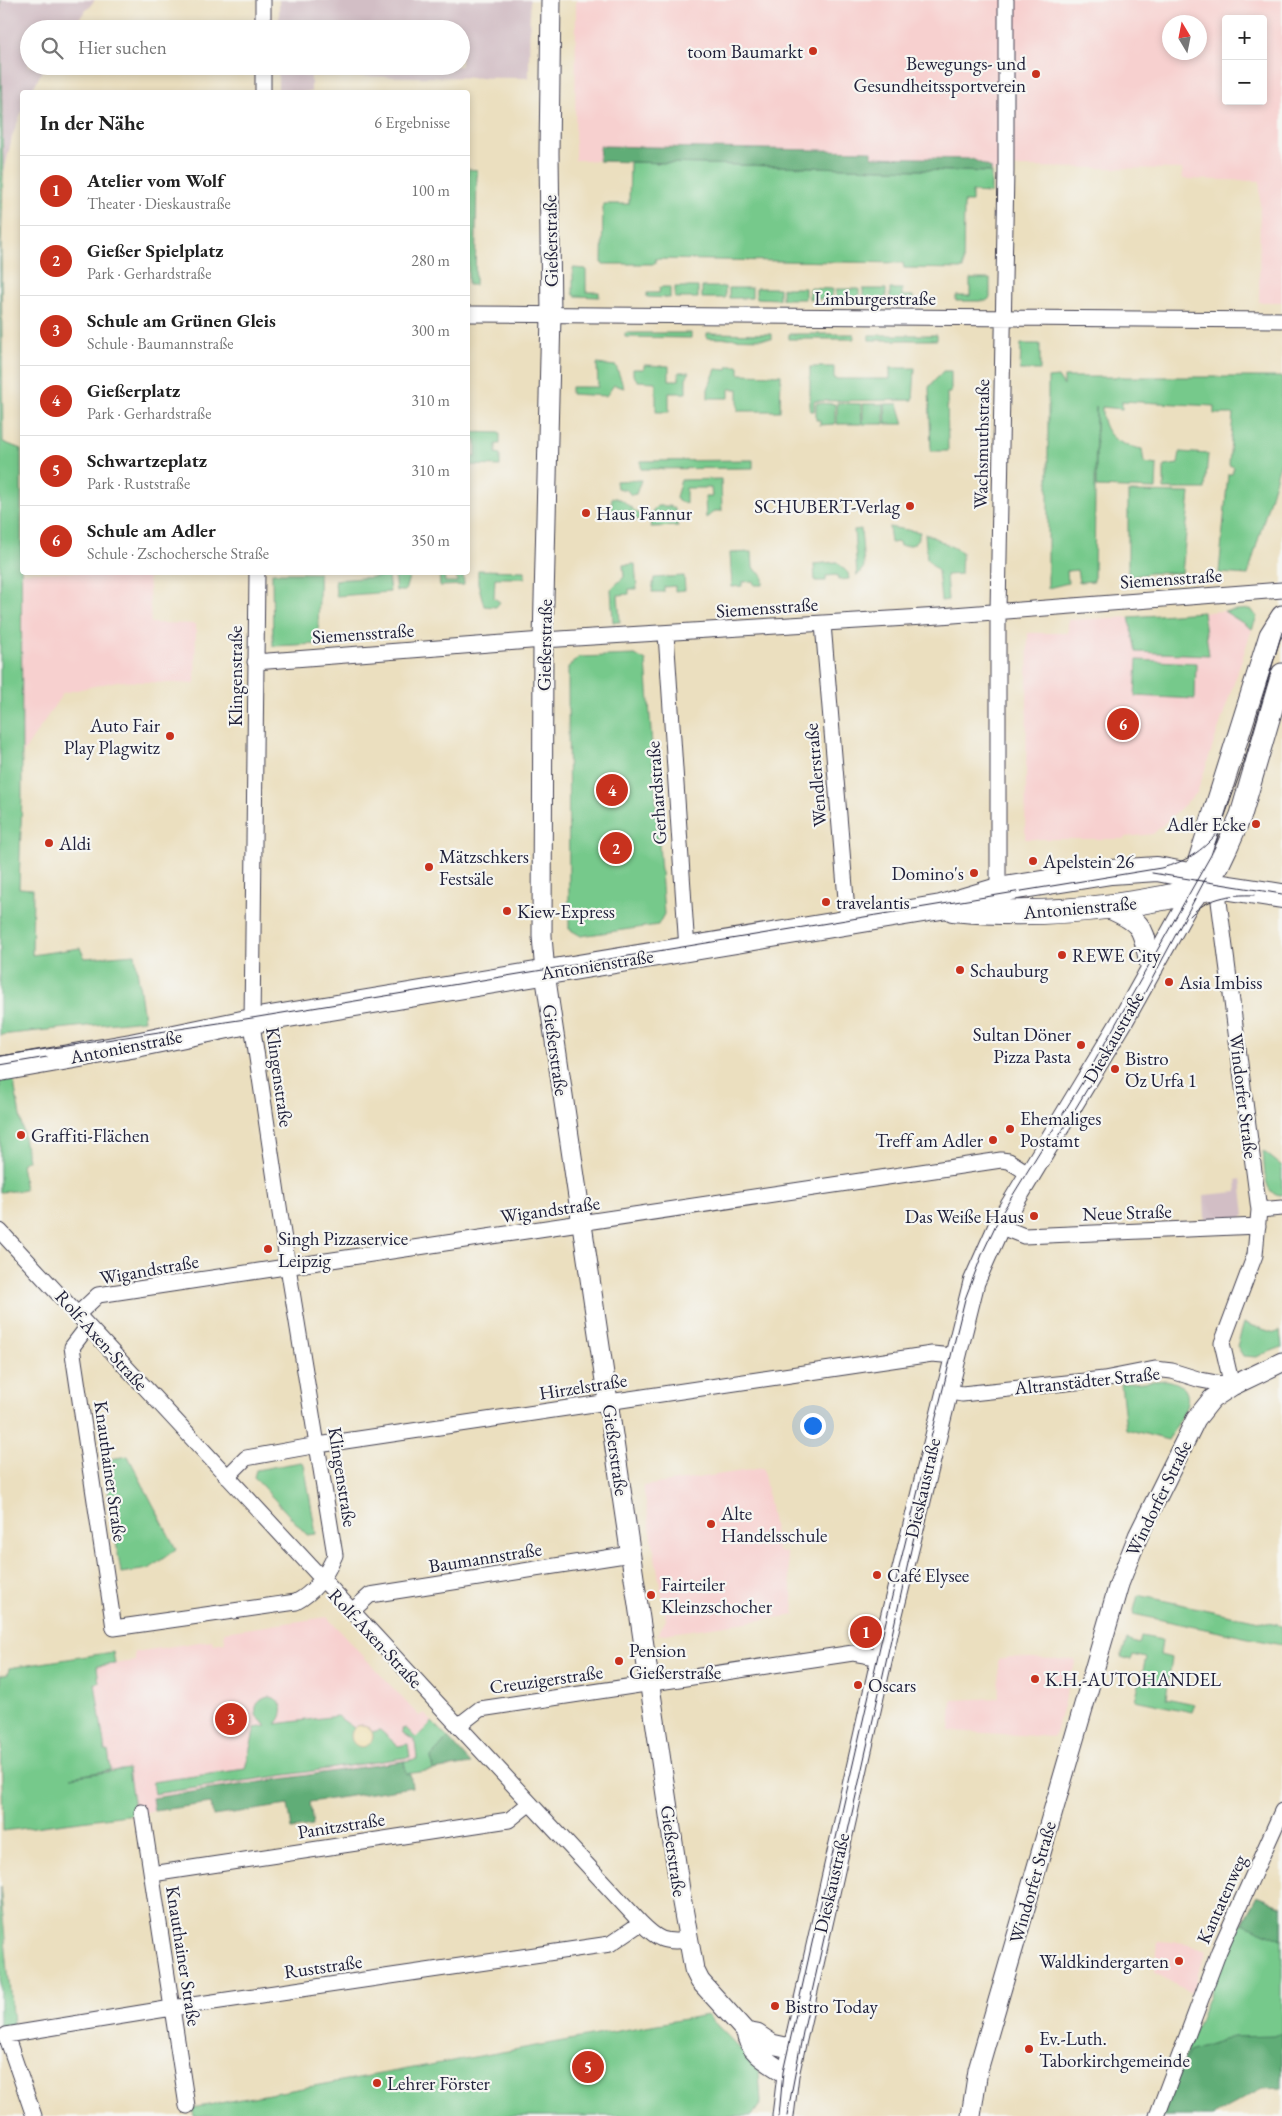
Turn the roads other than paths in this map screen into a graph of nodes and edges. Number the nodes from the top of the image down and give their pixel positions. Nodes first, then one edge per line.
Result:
1 (263, 0) edge
2 (551, 0) edge
3 (1006, 0) edge
4 (263, 20) edge
5 (263, 75) edge
6 (263, 90) edge
7 (470, 314) edge
8 (551, 316) junction
9 (1003, 319) junction
10 (1282, 320) edge
11 (257, 575) edge
12 (1282, 590) edge
13 (998, 612) junction
14 (1282, 616) edge
15 (823, 624) junction
16 (666, 634) junction
17 (544, 640) junction
18 (255, 662) junction
19 (1282, 674) edge
20 (1201, 886) junction
21 (998, 890) junction
22 (1282, 896) edge
23 (1107, 907) junction
24 (941, 908) junction
25 (848, 923) junction
26 (687, 949) junction
27 (1152, 969) junction
28 (545, 973) junction
29 (252, 1021) junction
30 (7, 1059) edge
31 (1030, 1174) junction
32 (1282, 1208) edge
33 (1259, 1210) junction
34 (581, 1224) junction
35 (999, 1226) junction
36 (1258, 1226) junction
37 (0, 1231) edge
38 (288, 1267) junction
39 (78, 1314) junction
40 (88, 1326) junction
41 (954, 1356) junction
42 (1282, 1362) edge
43 (1232, 1386) junction
44 (945, 1391) junction
45 (609, 1403) junction
46 (318, 1445) junction
47 (227, 1478) junction
48 (631, 1554) junction
49 (322, 1579) junction
50 (352, 1611) junction
51 (882, 1658) junction
52 (650, 1684) junction
53 (458, 1726) junction
54 (530, 1803) junction
55 (1282, 1811) edge
56 (142, 1812) dead end
57 (152, 1874) junction
58 (641, 1923) junction
59 (688, 1940) junction
60 (172, 2008) junction
61 (746, 2032) junction
62 (794, 2049) junction
63 (788, 2074) junction
64 (187, 2106) dead end
65 (34, 2116) edge
66 (783, 2116) edge
67 (961, 2116) edge
68 (971, 2116) edge
69 (1157, 2116) edge

1 - 4 street
2 - 8 street, Gießerstraße
3 - 9 street, Wachsmuthstraße
5 - 6 street
7 - 8 street, Limburgerstraße
8 - 9 street, Limburgerstraße
8 - 17 street, Gießerstraße
9 - 10 street, Limburgerstraße
9 - 13 street, Wachsmuthstraße
11 - 18 street, Klingenstraße
12 - 13 street, Siemensstraße
13 - 15 street, Siemensstraße
13 - 21 street, Wachsmuthstraße
14 - 20 main road
15 - 16 street, Siemensstraße
15 - 25 street, Wendlerstraße
16 - 17 street, Siemensstraße
16 - 26 street, Gerhardstraße
17 - 18 street, Siemensstraße
17 - 28 street, Gießerstraße
18 - 29 street, Klingenstraße
19 - 20 main road
20 - 21 main road, Antonienstraße
20 - 22 main road, Antonienstraße
20 - 23 main road, Antonienstraße
20 - 27 main road, Dieskaustraße
20 - 33 street, Windorfer Straße
21 - 24 main road, Antonienstraße
23 - 24 main road, Antonienstraße
23 - 27 main road
24 - 25 main road, Antonienstraße
25 - 26 main road, Antonienstraße
26 - 28 main road, Antonienstraße
27 - 31 main road, Dieskaustraße
28 - 29 main road, Antonienstraße
28 - 34 street, Gießerstraße
29 - 30 main road, Antonienstraße
29 - 38 street, Klingenstraße
31 - 34 street, Wigandstraße
31 - 35 main road, Dieskaustraße
32 - 33 street
33 - 36 street, Windorfer Straße
34 - 38 street, Wigandstraße
34 - 45 street, Gießerstraße
35 - 36 street, Neue Straße
35 - 41 main road, Dieskaustraße
36 - 43 street, Windorfer Straße
37 - 39 street, Rolf-Axen-Straße
38 - 39 street, Wigandstraße
38 - 46 street, Klingenstraße
39 - 40 street, Rolf-Axen-Straße
40 - 47 street, Rolf-Axen-Straße
40 - 49 street, Knauthainer Straße
41 - 44 main road, Dieskaustraße
41 - 45 street, Hirzelstraße
42 - 43 street
43 - 44 street, Altranstädter Straße
43 - 68 street, Windorfer Straße
44 - 51 main road, Dieskaustraße
45 - 46 street, Hirzelstraße
45 - 48 street, Gießerstraße
46 - 47 street, Hirzelstraße
46 - 49 street, Klingenstraße
47 - 49 street, Rolf-Axen-Straße
48 - 50 street, Baumannstraße
48 - 52 street, Gießerstraße
49 - 50 street, Rolf-Axen-Straße
50 - 53 street, Rolf-Axen-Straße
51 - 52 street, Creuzigerstraße
51 - 62 main road, Dieskaustraße
52 - 53 street, Creuzigerstraße
52 - 59 street, Gießerstraße
53 - 54 street, Rolf-Axen-Straße
54 - 57 street, Panitzstraße
54 - 58 street, Rolf-Axen-Straße
55 - 69 street, Kantatenweg
56 - 57 street, Knauthainer Straße
57 - 60 street, Knauthainer Straße
58 - 59 street, Rolf-Axen-Straße
58 - 60 street, Ruststraße
59 - 61 street
60 - 64 street, Knauthainer Straße
60 - 65 street, Ruststraße
61 - 62 street
61 - 63 street
62 - 63 main road, Dieskaustraße
63 - 66 main road, Dieskaustraße
67 - 68 street

